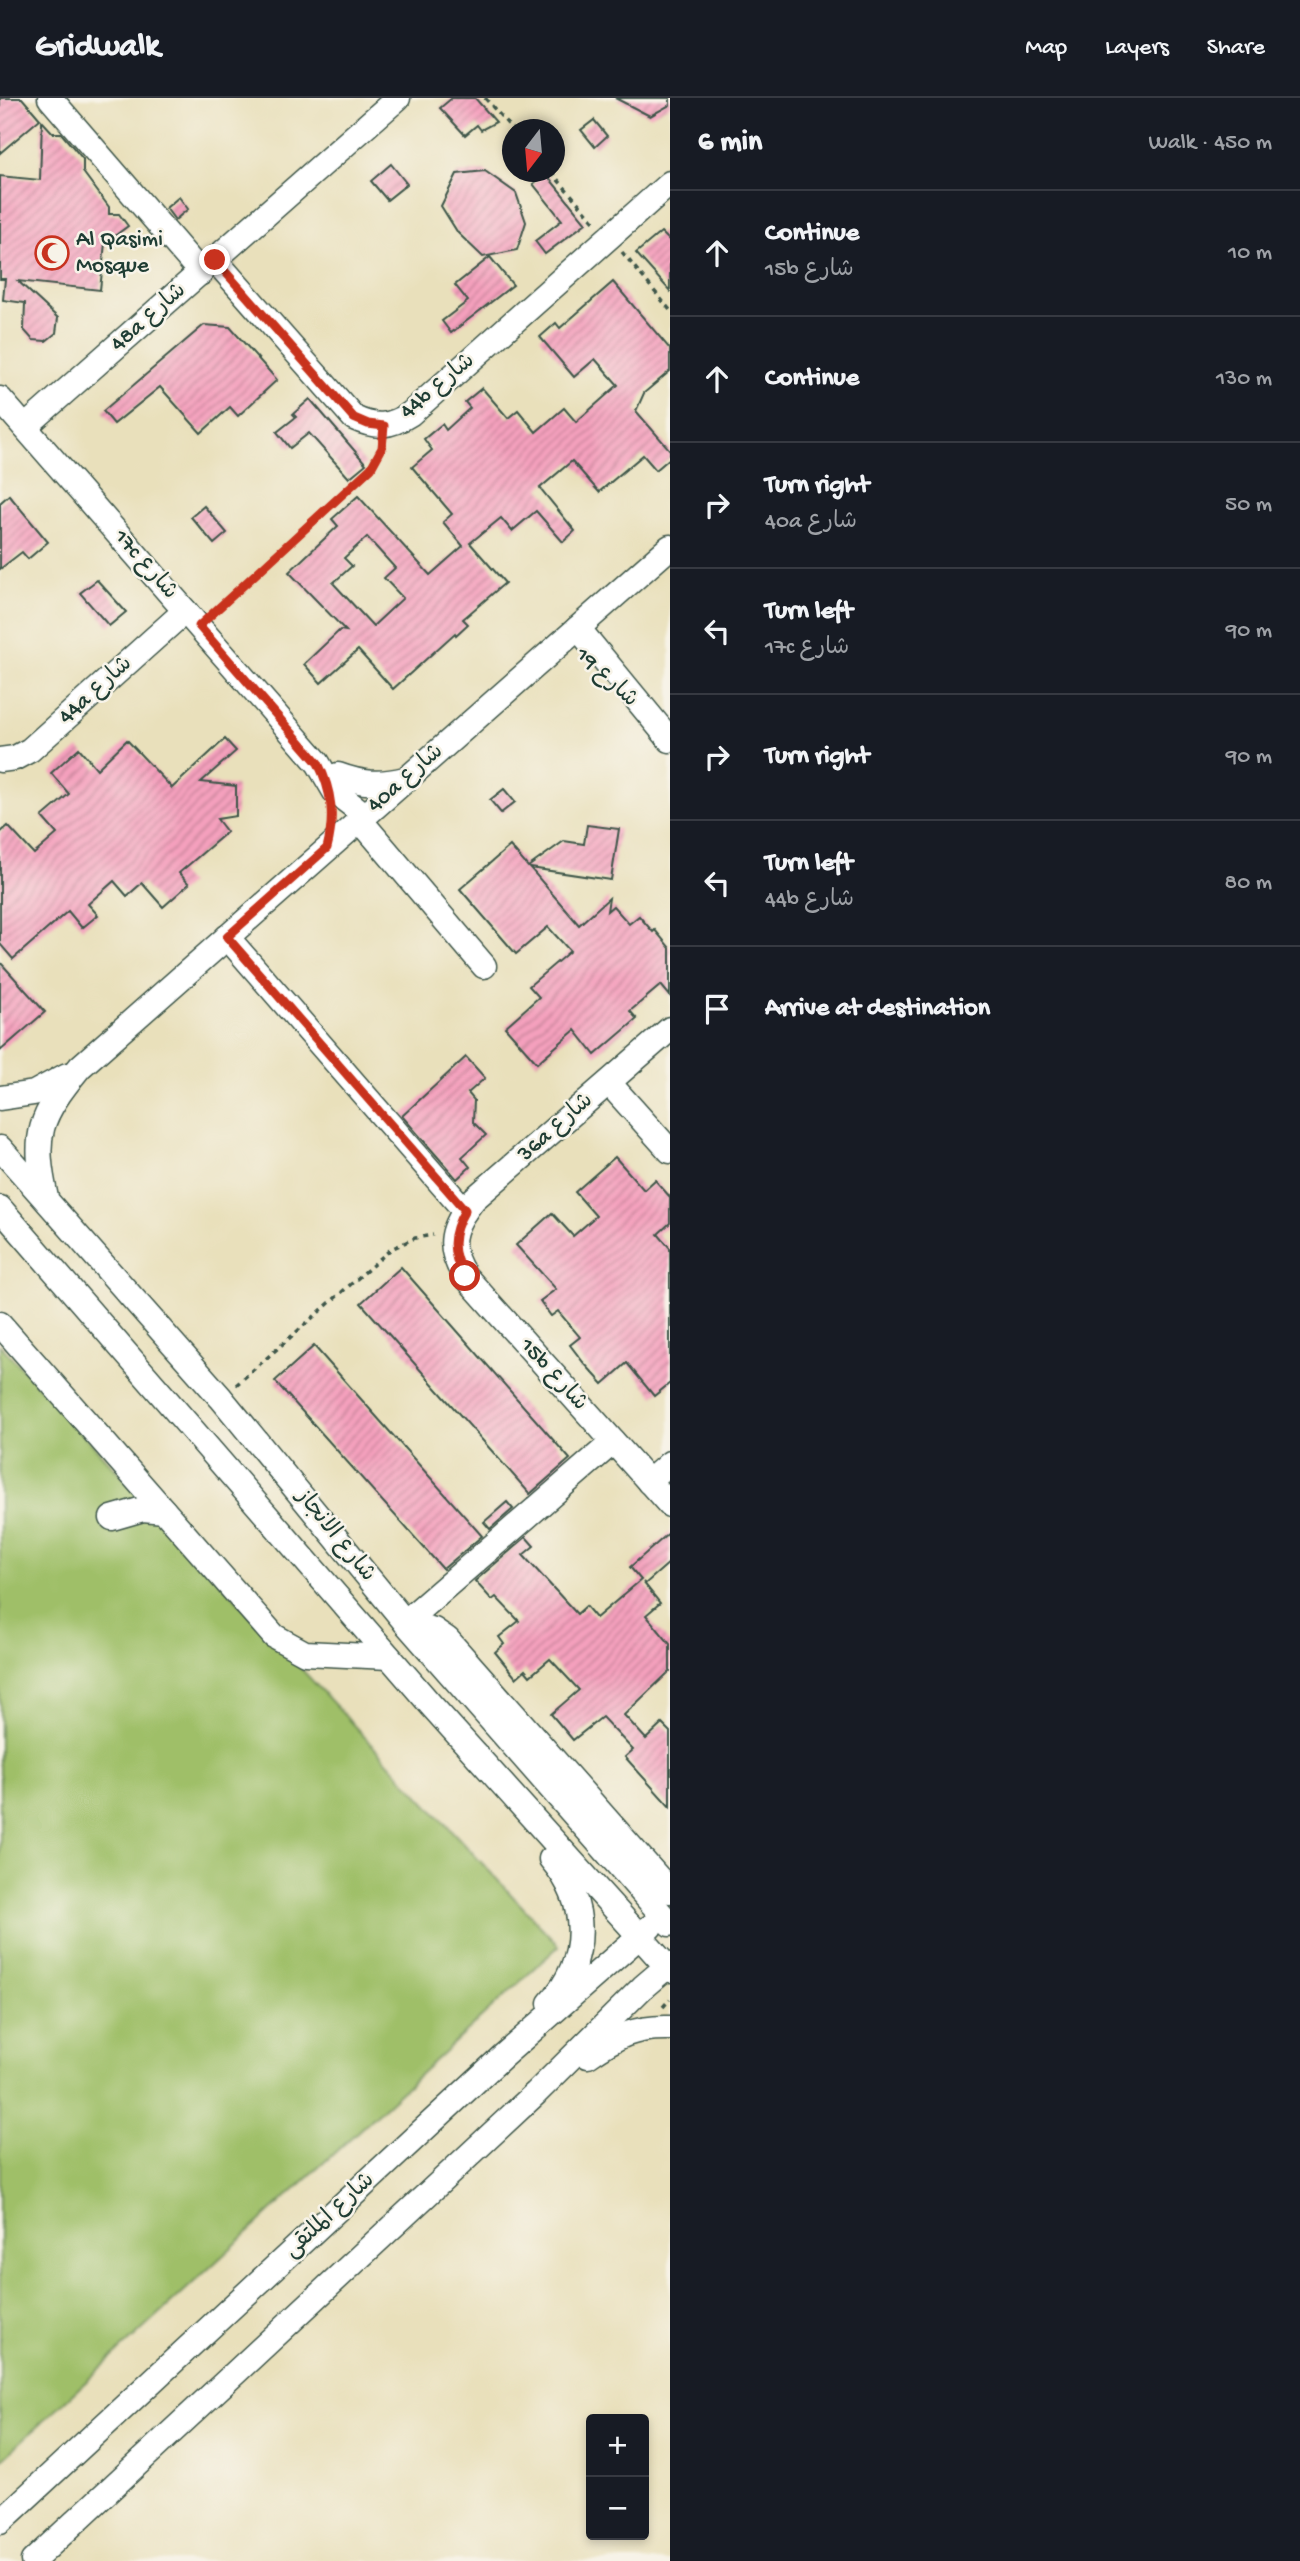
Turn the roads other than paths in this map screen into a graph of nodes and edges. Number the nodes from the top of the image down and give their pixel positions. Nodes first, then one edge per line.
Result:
1 (50, 98) edge
2 (398, 98) edge
3 (670, 183) edge
4 (208, 266) junction
5 (0, 399) edge
6 (25, 427) junction
7 (670, 547) edge
8 (192, 618) junction
9 (571, 633) junction
10 (670, 740) edge
11 (0, 760) edge
12 (328, 773) junction
13 (406, 779) junction
14 (363, 817) junction
15 (327, 848) junction
16 (227, 937) junction
17 (484, 966) dead end
18 (670, 1028) edge
19 (79, 1068) junction
20 (609, 1083) junction
21 (0, 1098) edge
22 (0, 1148) edge
23 (670, 1151) edge
24 (46, 1200) junction
25 (0, 1208) edge
26 (465, 1210) junction
27 (453, 1236) joint
28 (0, 1324) edge
29 (613, 1442) junction
30 (670, 1463) edge
31 (128, 1470) junction
32 (649, 1482) junction
33 (670, 1505) edge
34 (164, 1511) junction
35 (405, 1622) junction
36 (389, 1657) junction
37 (431, 1705) junction
38 (670, 1891) edge
39 (667, 1919) edge
40 (640, 1937) junction
41 (669, 1967) edge
42 (670, 2028) edge
43 (503, 2056) junction
44 (536, 2093) junction
45 (0, 2522) edge
46 (33, 2561) edge

1 - 4 street, 44b شارع
2 - 4 street, 48a شارع
3 - 4 street, 44b شارع
4 - 6 street, 48a شارع
5 - 6 street, 17c شارع
6 - 8 street, 17c شارع
7 - 9 street, 40a شارع
8 - 11 street, 44a شارع
8 - 12 street, 17c شارع
9 - 10 street, شارع 19
9 - 13 street, 40a شارع
12 - 13 street
12 - 14 street, 17c شارع
12 - 15 street
13 - 14 street, 40a شارع
14 - 15 street, 40a شارع
14 - 17 street, 17c شارع
15 - 16 street, 40a شارع
16 - 19 street, 40a شارع
16 - 26 street
18 - 20 street, 36a شارع
19 - 21 street, 40a شارع
19 - 24 street, 40a شارع
20 - 23 street
20 - 26 street, 36a شارع
22 - 24 street, شارع الانجاز
24 - 35 street, شارع الانجاز
25 - 36 street, شارع الانجاز
26 - 27 street, 36a شارع
27 - 29 street, 15b شارع
28 - 31 street
29 - 32 street, 15b شارع
29 - 35 street
30 - 32 street
31 - 34 street
31 - 34 street
32 - 33 street, 15b شارع
34 - 36 street
35 - 38 street
35 - 39 street, شارع الانجاز
36 - 37 street, شارع الانجاز
37 - 40 street, شارع الانجاز
37 - 43 street
39 - 40 street, شارع الملتقى
40 - 41 street, شارع الانجاز
40 - 43 street, شارع الملتقى
41 - 44 street
42 - 44 street
43 - 45 street, شارع الملتقى
44 - 46 street

